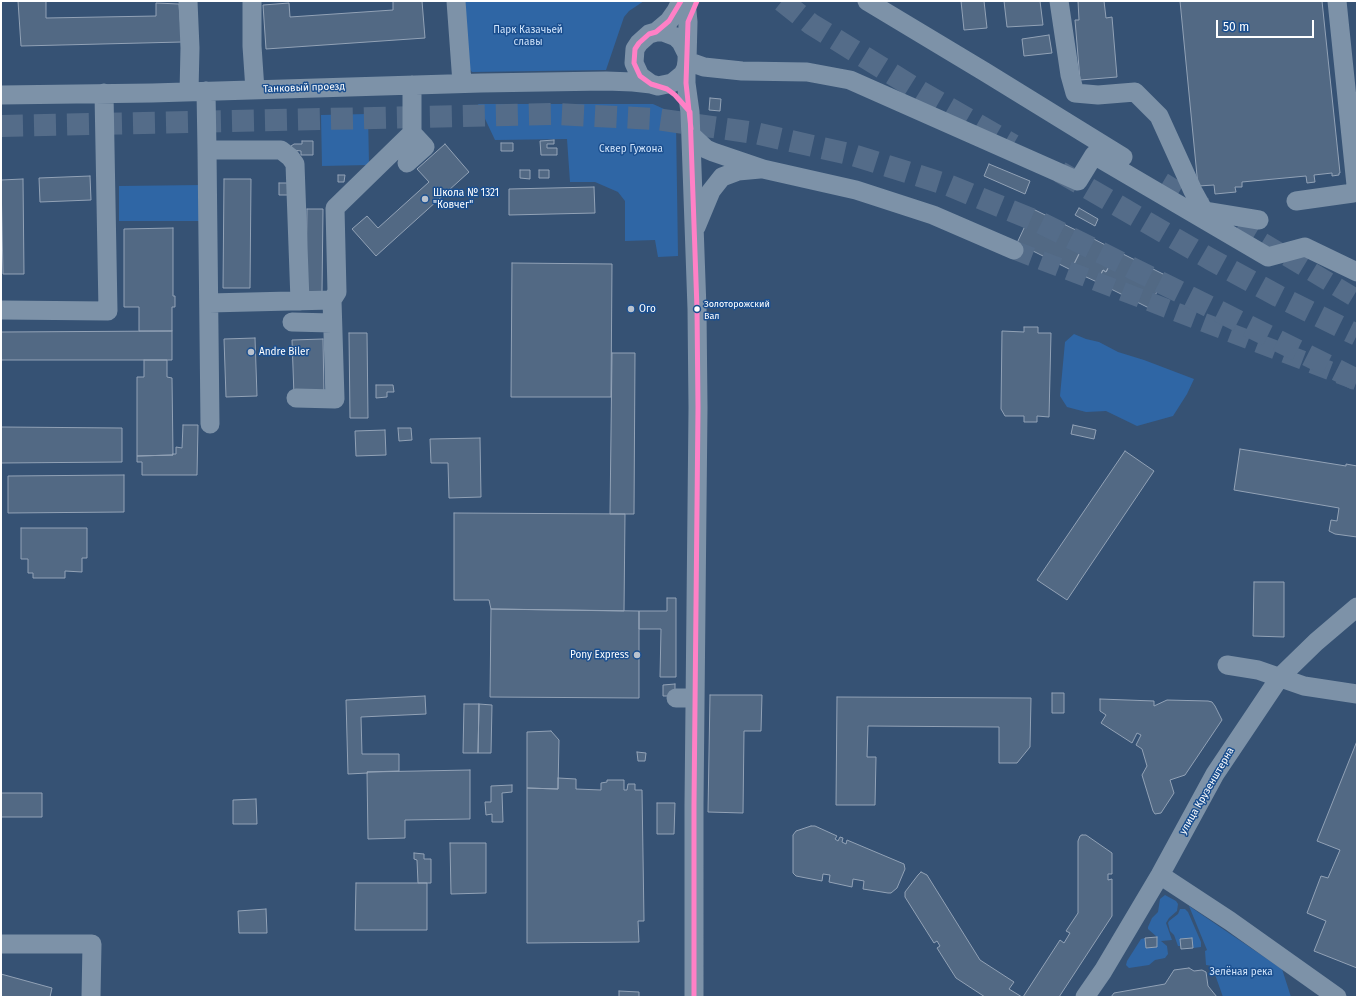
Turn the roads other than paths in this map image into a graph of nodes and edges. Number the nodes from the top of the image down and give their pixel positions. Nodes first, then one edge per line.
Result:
1 (188, 1) edge
2 (252, 1) edge
3 (456, 1) edge
4 (681, 1) edge
5 (686, 1) edge
6 (696, 1) edge
7 (867, 1) edge
8 (1059, 1) edge
9 (1338, 1) edge
10 (688, 22) junction
11 (656, 32) junction
12 (634, 56) junction
13 (687, 61) junction
14 (606, 81) junction
15 (462, 83) junction
16 (412, 85) junction
17 (655, 85) junction
18 (255, 90) junction
19 (198, 92) junction
20 (104, 93) junction
21 (1, 94) edge
22 (690, 112) junction
23 (412, 133) junction
24 (691, 135) junction
25 (207, 150) junction
26 (407, 163) dead end
27 (763, 169) junction
28 (1163, 182) tunnel mouth
29 (1296, 201) dead end
30 (1259, 220) dead end
31 (694, 232) junction
32 (1014, 250) tunnel mouth
33 (1357, 272) edge
34 (332, 300) junction
35 (300, 301) junction
36 (209, 303) junction
37 (1, 310) edge
38 (292, 322) dead end
39 (332, 323) junction
40 (296, 398) dead end
41 (210, 424) dead end
42 (1357, 607) edge
43 (1227, 665) dead end
44 (1280, 677) junction
45 (1357, 694) edge
46 (676, 698) dead end
47 (695, 698) junction
48 (1160, 875) junction
49 (1, 944) edge
50 (91, 997) edge
51 (694, 997) edge
52 (1085, 997) edge
53 (1337, 997) edge

1 - 19 street
2 - 18 street
3 - 15 street
4 - 11 street
5 - 10 street
6 - 10 street
7 - 28 street
8 - 30 street
9 - 29 street
10 - 13 street
11 - 12 street
11 - 13 street
12 - 14 street, Танковый проезд
12 - 17 street
13 - 17 street
13 - 22 street
13 - 33 street
14 - 15 street, Танковый проезд
14 - 17 street, Танковый проезд
15 - 16 street, Танковый проезд
16 - 18 street, Танковый проезд
16 - 23 street
17 - 22 street
18 - 19 street, Танковый проезд
19 - 20 street, Танковый проезд
19 - 25 street
20 - 21 street, Танковый проезд
20 - 37 street
22 - 24 street
23 - 26 street
23 - 34 street
24 - 27 street
24 - 31 street
25 - 35 street
25 - 36 street
27 - 31 street
27 - 32 street
31 - 47 street
34 - 35 street
34 - 39 street
35 - 36 street
36 - 41 street
38 - 39 street
39 - 40 street
42 - 44 street, улица Крузенштерна
43 - 44 street
44 - 45 street
44 - 48 street, улица Крузенштерна
46 - 47 street
47 - 51 street
48 - 52 street, улица Крузенштерна
48 - 53 street
49 - 50 street

